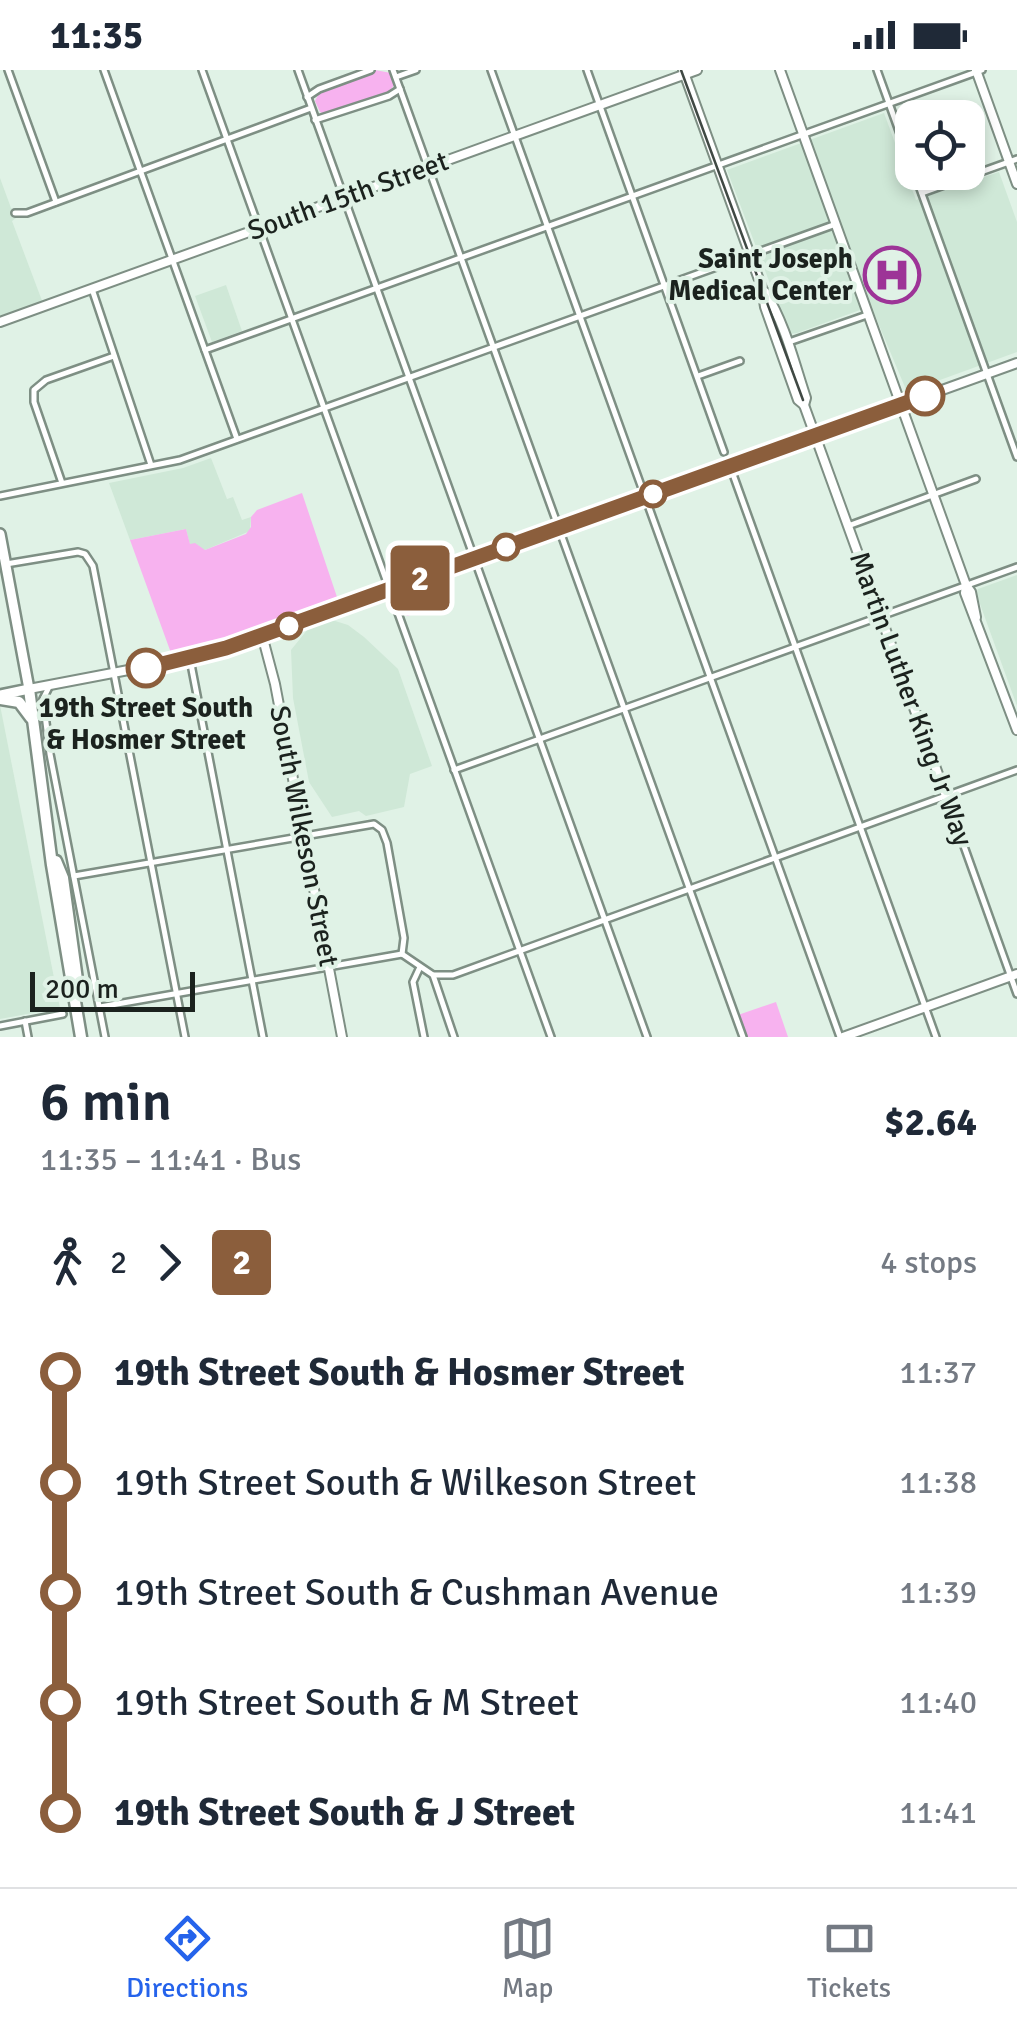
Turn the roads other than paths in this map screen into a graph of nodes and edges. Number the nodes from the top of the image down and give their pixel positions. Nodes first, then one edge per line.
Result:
1 (8, 70) edge
2 (104, 70) edge
3 (202, 70) edge
4 (298, 70) edge
5 (372, 70) edge
6 (416, 70) edge
7 (491, 70) edge
8 (588, 70) edge
9 (697, 70) edge
10 (780, 70) edge
11 (878, 70) edge
12 (978, 71) edge
13 (684, 72) edge
14 (394, 74) edge
15 (400, 89) junction
16 (307, 96) junction
17 (890, 104) junction
18 (600, 106) junction
19 (311, 108) junction
20 (895, 118) edge
21 (316, 120) junction
22 (804, 134) junction
23 (515, 136) junction
24 (226, 138) junction
25 (1013, 161) edge
26 (718, 165) junction
27 (428, 168) junction
28 (140, 169) junction
29 (1017, 184) edge
30 (921, 190) edge
31 (922, 194) junction
32 (632, 196) junction
33 (344, 198) junction
34 (56, 202) junction
35 (15, 213) dead end
36 (836, 224) junction
37 (547, 226) junction
38 (259, 228) junction
39 (750, 255) junction
40 (462, 257) junction
41 (173, 260) junction
42 (665, 286) junction
43 (376, 288) junction
44 (92, 289) junction
45 (580, 316) junction
46 (292, 318) junction
47 (869, 319) junction
48 (0, 322) edge
49 (783, 344) junction
50 (494, 347) junction
51 (205, 350) junction
52 (114, 356) junction
53 (740, 360) dead end
54 (1017, 363) edge
55 (987, 374) junction
56 (698, 376) junction
57 (408, 378) junction
58 (901, 405) junction
59 (324, 409) junction
60 (815, 435) junction
61 (238, 440) junction
62 (724, 452) dead end
63 (1017, 457) edge
64 (152, 465) junction
65 (730, 466) junction
66 (976, 479) dead end
67 (62, 483) junction
68 (933, 495) junction
69 (0, 496) edge
70 (644, 497) junction
71 (848, 526) junction
72 (559, 528) junction
73 (0, 534) edge
74 (474, 558) junction
75 (6, 564) junction
76 (1017, 567) edge
77 (966, 585) junction
78 (5, 586) edge
79 (389, 589) junction
80 (880, 616) junction
81 (262, 635) junction
82 (795, 647) junction
83 (190, 659) junction
84 (114, 674) junction
85 (708, 677) junction
86 (51, 685) junction
87 (30, 689) junction
88 (0, 696) edge
89 (624, 708) junction
90 (35, 726) junction
91 (1017, 730) edge
92 (538, 740) junction
93 (454, 770) junction
94 (1017, 770) edge
95 (946, 796) junction
96 (860, 827) junction
97 (304, 835) junction
98 (228, 848) junction
99 (775, 858) junction
100 (152, 862) junction
101 (74, 876) junction
102 (690, 888) junction
103 (604, 920) junction
104 (520, 950) junction
105 (402, 954) junction
106 (328, 966) junction
107 (420, 967) junction
108 (432, 975) junction
109 (1014, 975) edge
110 (252, 980) junction
111 (176, 993) junction
112 (1017, 994) edge
113 (925, 1007) junction
114 (99, 1008) junction
115 (63, 1014) dead end
116 (24, 1021) junction
117 (0, 1026) edge
118 (28, 1037) edge
119 (82, 1037) edge
120 (104, 1037) edge
121 (185, 1037) edge
122 (263, 1037) edge
123 (342, 1037) edge
124 (424, 1037) edge
125 (454, 1037) edge
126 (551, 1037) edge
127 (647, 1037) edge
128 (743, 1037) edge
129 (841, 1037) edge
130 (936, 1037) edge

1 - 34 street
2 - 28 street
3 - 24 street
4 - 16 street
5 - 16 street
6 - 14 street
7 - 23 street
8 - 18 street
9 - 13 street, South 15th Street
10 - 22 street
11 - 17 street
12 - 17 street
12 - 25 street
13 - 18 street, South 15th Street
13 - 26 street, Martin Luther King Jr Way
14 - 15 street
15 - 21 street
15 - 27 street
16 - 19 street
17 - 20 street
17 - 22 street
18 - 23 street, South 15th Street
18 - 32 street
19 - 21 street
19 - 24 street
21 - 33 street
22 - 26 street
22 - 36 street
23 - 27 street, South 15th Street
23 - 37 street
24 - 28 street
24 - 38 street
25 - 29 street
25 - 31 street
26 - 32 street
26 - 39 street, Martin Luther King Jr Way
27 - 33 street, South 15th Street
27 - 40 street
28 - 34 street
28 - 41 street
30 - 31 street
31 - 55 street
32 - 37 street
32 - 42 street
33 - 38 street, South 15th Street
33 - 43 street
34 - 35 street
36 - 39 street
36 - 47 street
37 - 40 street
37 - 45 street
38 - 41 street, South 15th Street
38 - 46 street
39 - 42 street
39 - 49 street, Martin Luther King Jr Way
40 - 43 street
40 - 50 street
41 - 44 street, South 15th Street
41 - 51 street
42 - 45 street
42 - 56 street
43 - 46 street
43 - 57 street
44 - 48 street, South 15th Street
44 - 52 street
45 - 50 street
45 - 70 street
46 - 51 street
46 - 59 street
47 - 49 street
47 - 58 street
49 - 60 street, Martin Luther King Jr Way
50 - 57 street
50 - 72 street
51 - 61 street
52 - 64 street
52 - 67 street
53 - 56 street
54 - 55 street
55 - 58 street
55 - 63 street
56 - 62 street
57 - 59 street
57 - 74 street
58 - 60 street
58 - 68 street
59 - 61 street
59 - 79 street
60 - 65 street
60 - 71 street, Martin Luther King Jr Way
61 - 64 street
64 - 67 street
65 - 70 street
65 - 82 street
66 - 68 street
67 - 69 street
68 - 71 street
68 - 77 street
70 - 72 street
70 - 85 street
71 - 80 street, Martin Luther King Jr Way
72 - 74 street
72 - 89 street
73 - 75 main road
74 - 79 street
74 - 92 street
75 - 78 main road
75 - 84 street
76 - 77 street
77 - 80 street
77 - 91 street
78 - 87 main road
79 - 81 street
79 - 93 street
80 - 82 street
80 - 95 street, Martin Luther King Jr Way
81 - 83 street
81 - 97 street, South Wilkeson Street
82 - 85 street
82 - 96 street
83 - 84 street
83 - 98 street
84 - 86 street
84 - 100 street
85 - 89 street
85 - 99 street
86 - 87 street
86 - 101 street
87 - 88 main road
87 - 90 highway
88 - 90 highway
89 - 92 street
89 - 102 street
90 - 119 highway
92 - 93 street
92 - 103 street
93 - 104 street
94 - 95 street
95 - 96 street
95 - 109 street, Martin Luther King Jr Way
96 - 99 street
96 - 113 street
97 - 98 street
97 - 105 street
97 - 106 street, South Wilkeson Street
98 - 100 street
98 - 110 street
99 - 102 street
99 - 129 street
100 - 101 street
100 - 111 street
101 - 114 street
102 - 103 street
102 - 128 street
103 - 104 street
103 - 127 street
104 - 108 street
104 - 126 street
105 - 106 street
105 - 107 street
106 - 110 street
106 - 123 street, South Wilkeson Street
107 - 108 street
107 - 124 street
108 - 125 street
109 - 112 street, Martin Luther King Jr Way
109 - 113 street
110 - 111 street
110 - 122 street
111 - 114 street
111 - 121 street
113 - 129 street
113 - 130 street
114 - 120 street
115 - 116 street
116 - 117 street
116 - 118 street

